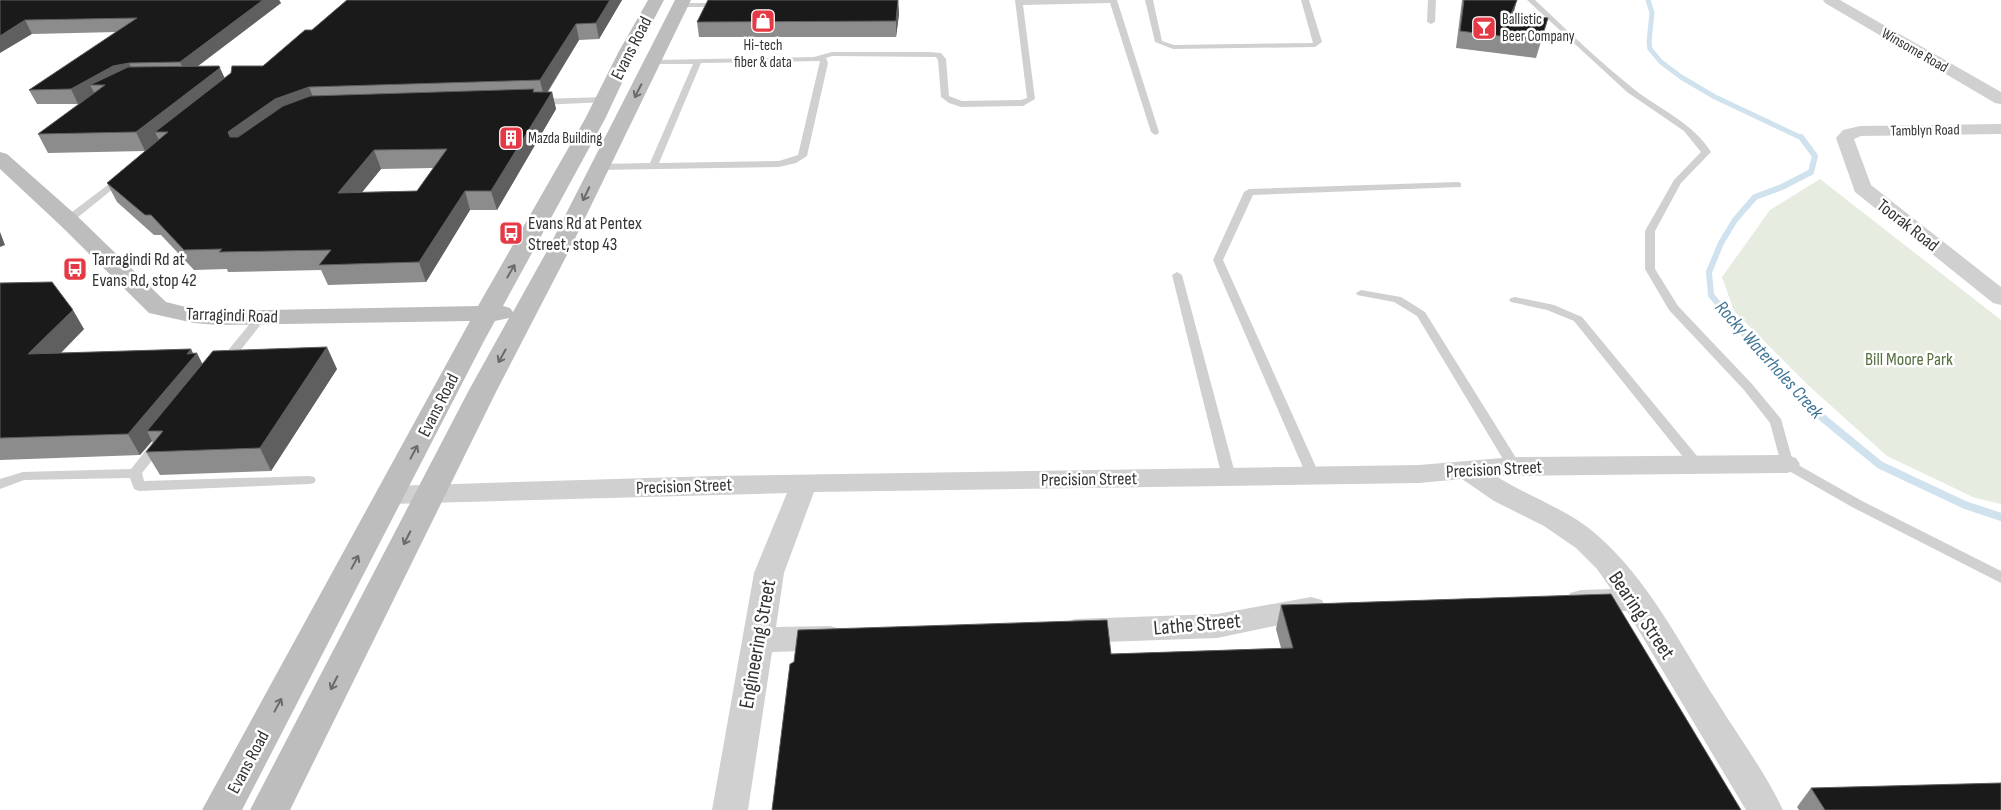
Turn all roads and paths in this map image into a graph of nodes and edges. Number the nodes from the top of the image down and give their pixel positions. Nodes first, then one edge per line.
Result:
1 (656, 0) edge
2 (1148, 0) edge
3 (1305, 0) edge
4 (1432, 0) edge
5 (1531, 0) edge
6 (1830, 0) edge
7 (1113, 1) edge
8 (682, 2) edge
9 (1019, 2) edge
10 (727, 6) edge
11 (1431, 22) dead end
12 (817, 58) junction
13 (698, 61) junction
14 (652, 62) junction
15 (2001, 99) edge
16 (604, 100) junction
17 (534, 102) edge
18 (2001, 129) edge
19 (1155, 132) dead end
20 (1849, 134) joint
21 (0, 158) edge
22 (653, 166) junction
23 (599, 167) junction
24 (130, 170) edge
25 (1458, 185) dead end
26 (68, 220) junction
27 (1177, 275) dead end
28 (1361, 293) dead end
29 (2001, 298) edge
30 (1515, 300) dead end
31 (525, 313) junction
32 (486, 314) junction
33 (261, 317) junction
34 (214, 376) edge
35 (165, 436) edge
36 (1787, 464) junction
37 (1697, 465) junction
38 (1514, 466) junction
39 (1468, 470) junction
40 (135, 473) junction
41 (1313, 476) junction
42 (1228, 477) junction
43 (309, 480) dead end
44 (0, 484) edge
45 (804, 484) junction
46 (391, 495) junction
47 (429, 495) junction
48 (2001, 578) edge
49 (1636, 599) junction
50 (1558, 602) edge
51 (1339, 606) edge
52 (1048, 631) edge
53 (858, 637) edge
54 (758, 640) junction
55 (222, 810) edge
56 (270, 810) edge
57 (730, 810) edge
58 (1765, 810) edge

1 - 16 main road, Evans Road
2 - 3 lane
4 - 11 lane
5 - 36 lane
6 - 15 street, Winsome Road
7 - 9 lane
7 - 19 lane
8 - 10 lane
8 - 14 main road, Evans Road
9 - 12 lane
12 - 13 lane
12 - 22 lane
13 - 14 lane
13 - 22 lane
14 -> 23 main road, Evans Road
16 - 17 lane
32 -> 16 main road, Evans Road
18 - 20 street, Tamblyn Road
20 - 29 street, Toorak Road
21 - 26 main road, Tarragindi Road
22 - 23 lane
23 -> 31 main road, Evans Road
24 - 26 lane
25 - 41 lane
26 - 33 main road, Tarragindi Road
27 - 42 lane
28 - 38 lane
30 - 37 lane
31 - 32 main road, Tarragindi Road
31 -> 47 main road, Evans Road
32 - 33 main road, Tarragindi Road
46 -> 32 main road, Evans Road
33 - 34 lane
35 - 40 lane
36 - 37 street, Precision Street
36 - 48 lane
37 - 38 street, Precision Street
38 - 39 street, Precision Street
39 - 41 street, Precision Street
39 - 49 street, Bearing Street
40 - 43 lane
40 - 44 lane
41 - 42 street, Precision Street
42 - 45 street, Precision Street
45 - 47 street, Precision Street
45 - 54 street, Engineering Street
46 - 47 street, Precision Street
55 -> 46 main road, Evans Road
47 -> 56 main road, Evans Road
49 - 50 street
49 - 58 street, Bearing Street
51 - 52 street, Lathe Street
53 - 54 street
54 - 57 street, Engineering Street

